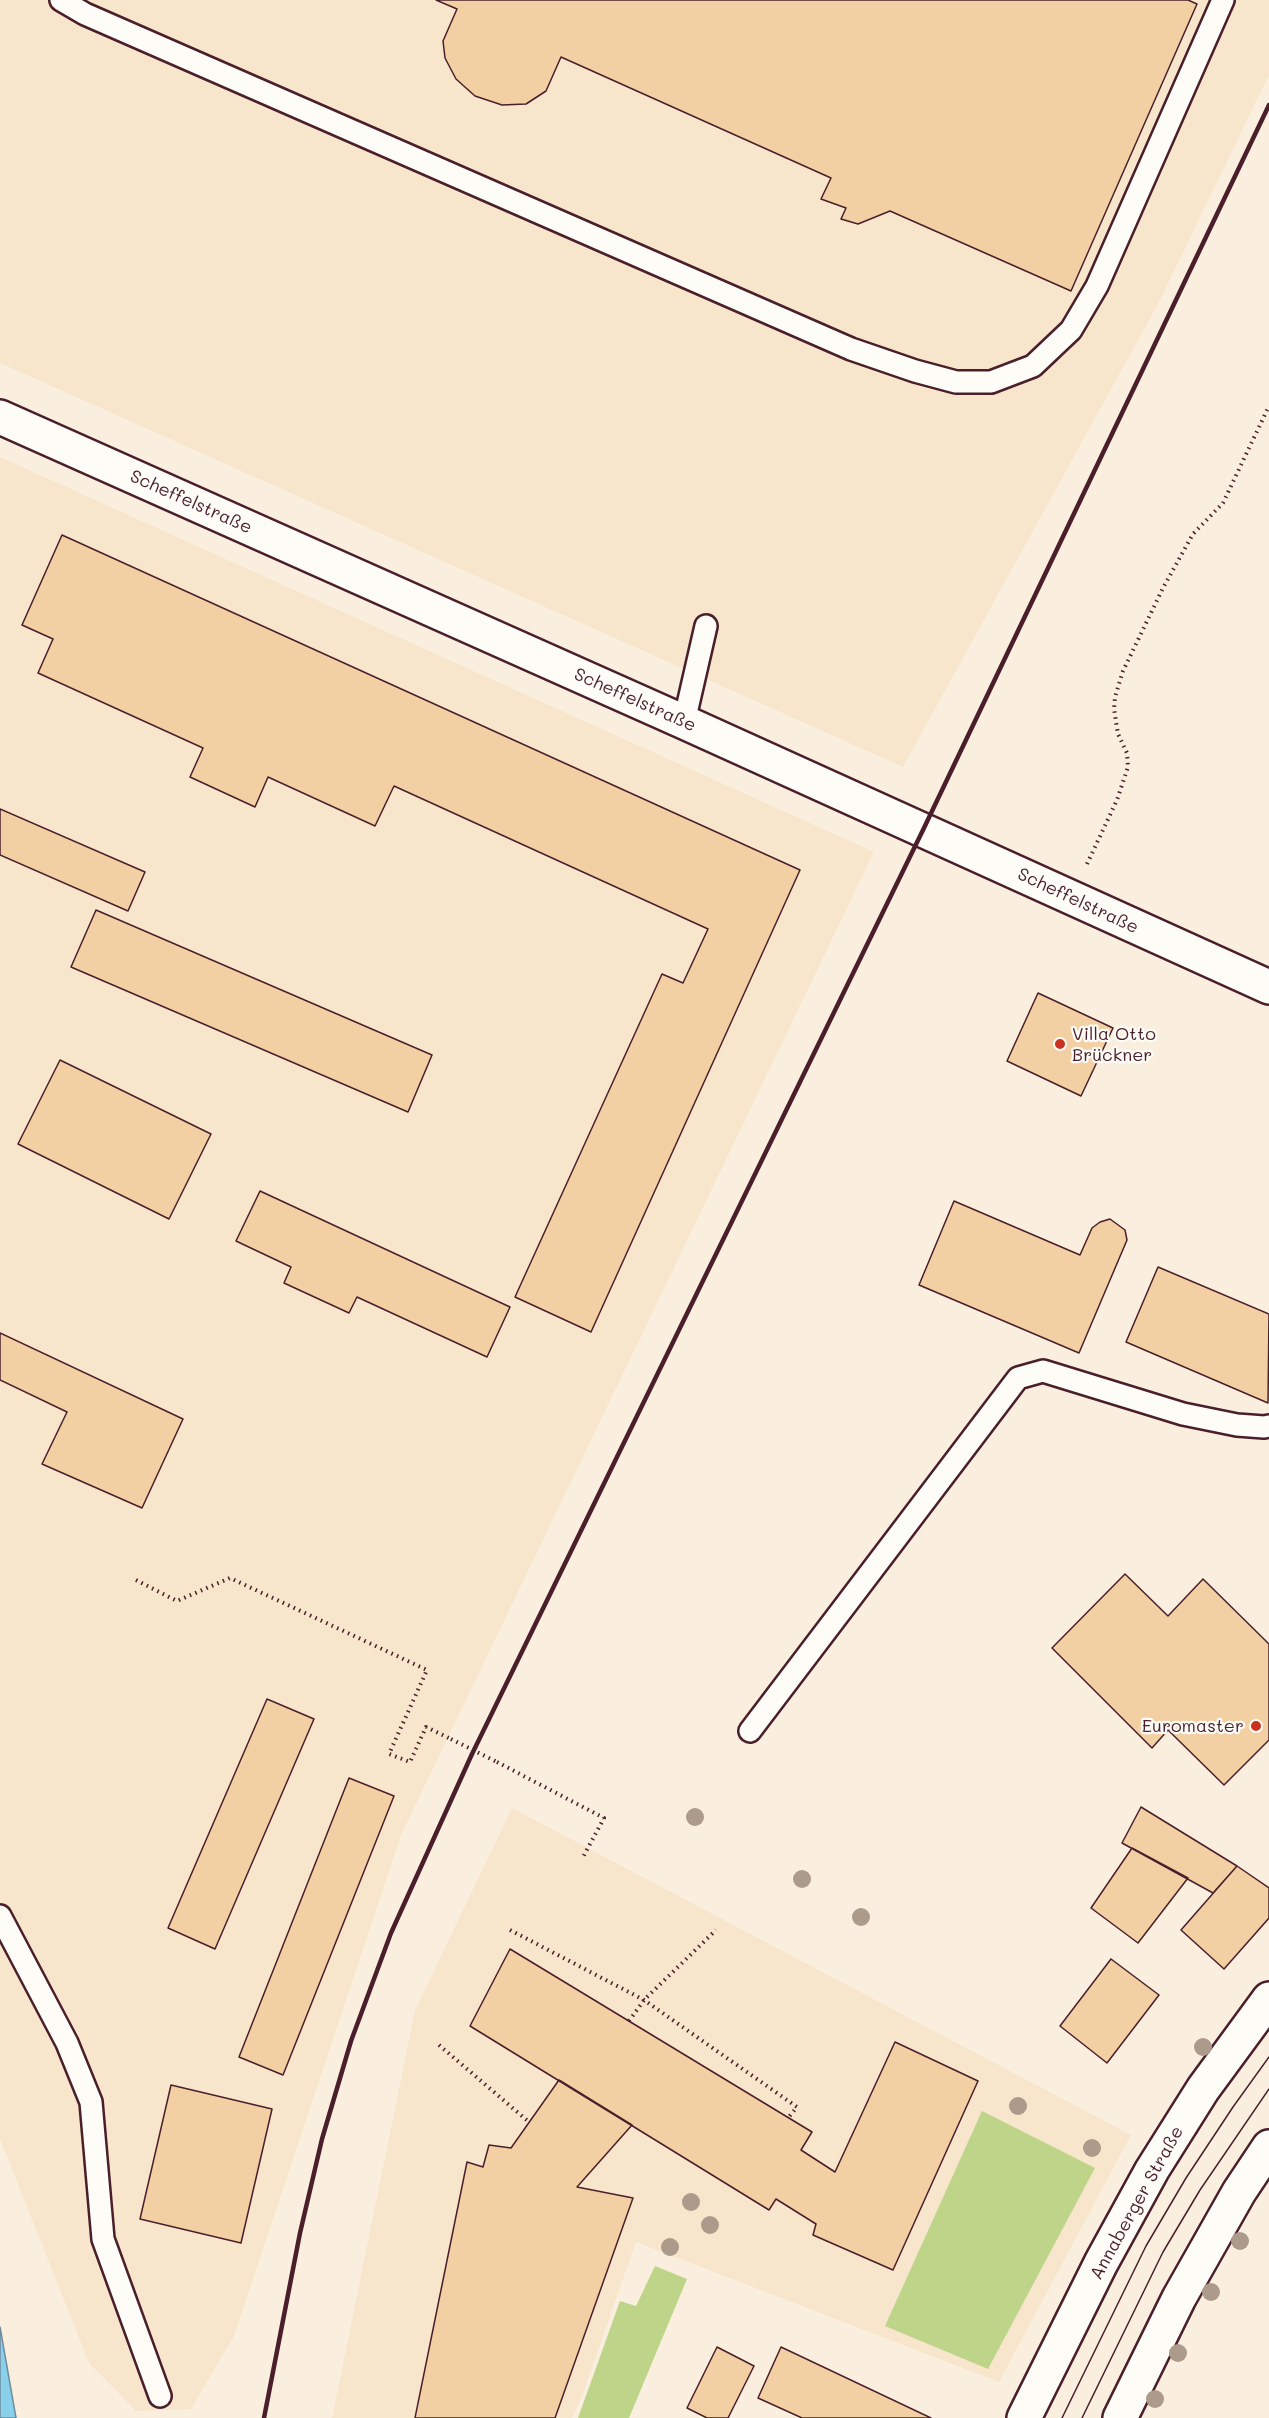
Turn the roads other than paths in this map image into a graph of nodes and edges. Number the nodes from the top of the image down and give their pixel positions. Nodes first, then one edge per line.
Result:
1 (61, 0) edge
2 (1223, 0) edge
3 (0, 417) edge
4 (706, 626) dead end
5 (684, 722) junction
6 (1269, 987) edge
7 (1269, 1426) edge
8 (750, 1731) dead end
9 (0, 1916) edge
10 (1269, 2000) edge
11 (1269, 2147) edge
12 (160, 2396) dead end
13 (1024, 2418) edge
14 (1120, 2418) edge

1 - 2 lane
3 - 5 main road, Scheffelstraße
4 - 5 lane
5 - 6 main road, Scheffelstraße
7 - 8 lane
9 - 12 lane
10 - 13 main road, Annaberger Straße
11 - 14 main road

